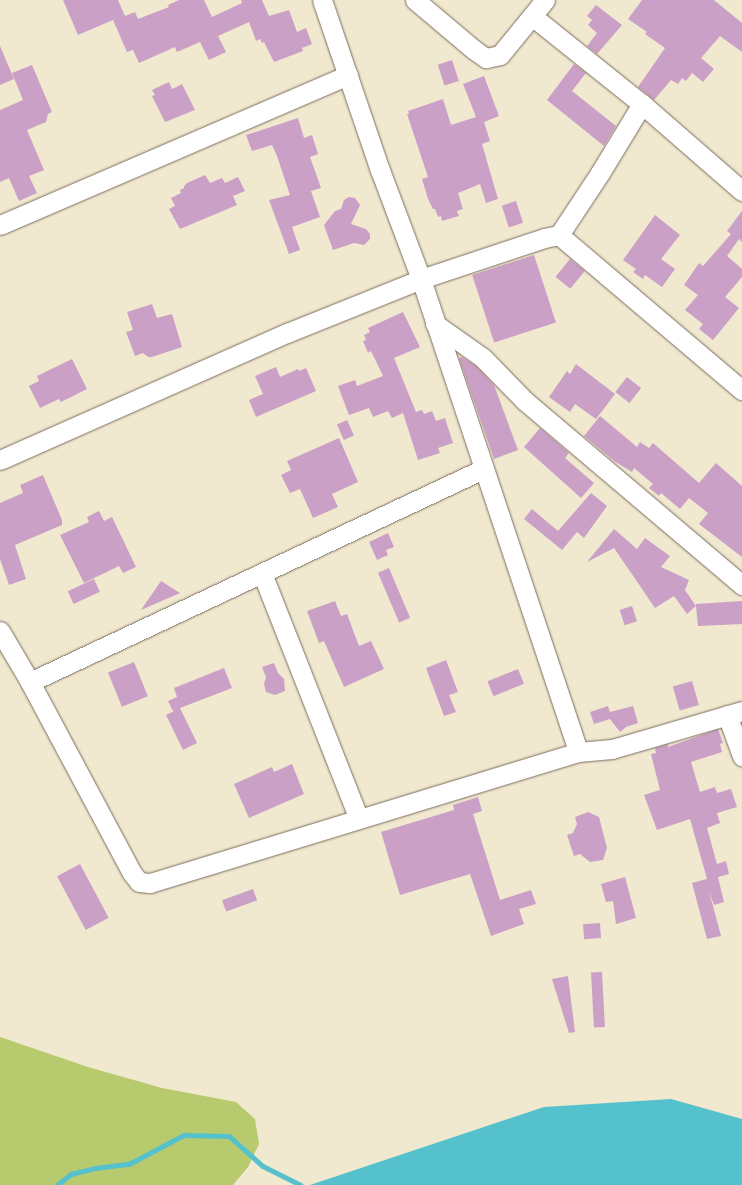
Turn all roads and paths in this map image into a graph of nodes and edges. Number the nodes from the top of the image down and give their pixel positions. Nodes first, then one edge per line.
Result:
1 (322, 0) edge
2 (415, 0) edge
3 (545, 0) edge
4 (532, 16) junction
5 (348, 75) junction
6 (642, 104) junction
7 (742, 191) edge
8 (0, 224) edge
9 (559, 235) junction
10 (421, 279) junction
11 (435, 324) junction
12 (742, 390) edge
13 (0, 460) edge
14 (483, 469) junction
15 (262, 573) junction
16 (742, 585) edge
17 (0, 631) edge
18 (30, 682) junction
19 (735, 713) edge
20 (578, 752) junction
21 (742, 756) edge
22 (359, 819) junction

1 - 5 street
2 - 4 street
3 - 4 street
4 - 6 street
5 - 8 street
5 - 10 street
6 - 7 street
6 - 9 street
9 - 10 street
9 - 12 street
10 - 11 street
10 - 13 street
11 - 14 street
11 - 16 street
14 - 15 street
14 - 20 street
15 - 18 street
15 - 22 street
17 - 18 street
18 - 22 street
19 - 20 street
19 - 21 street
20 - 22 street

